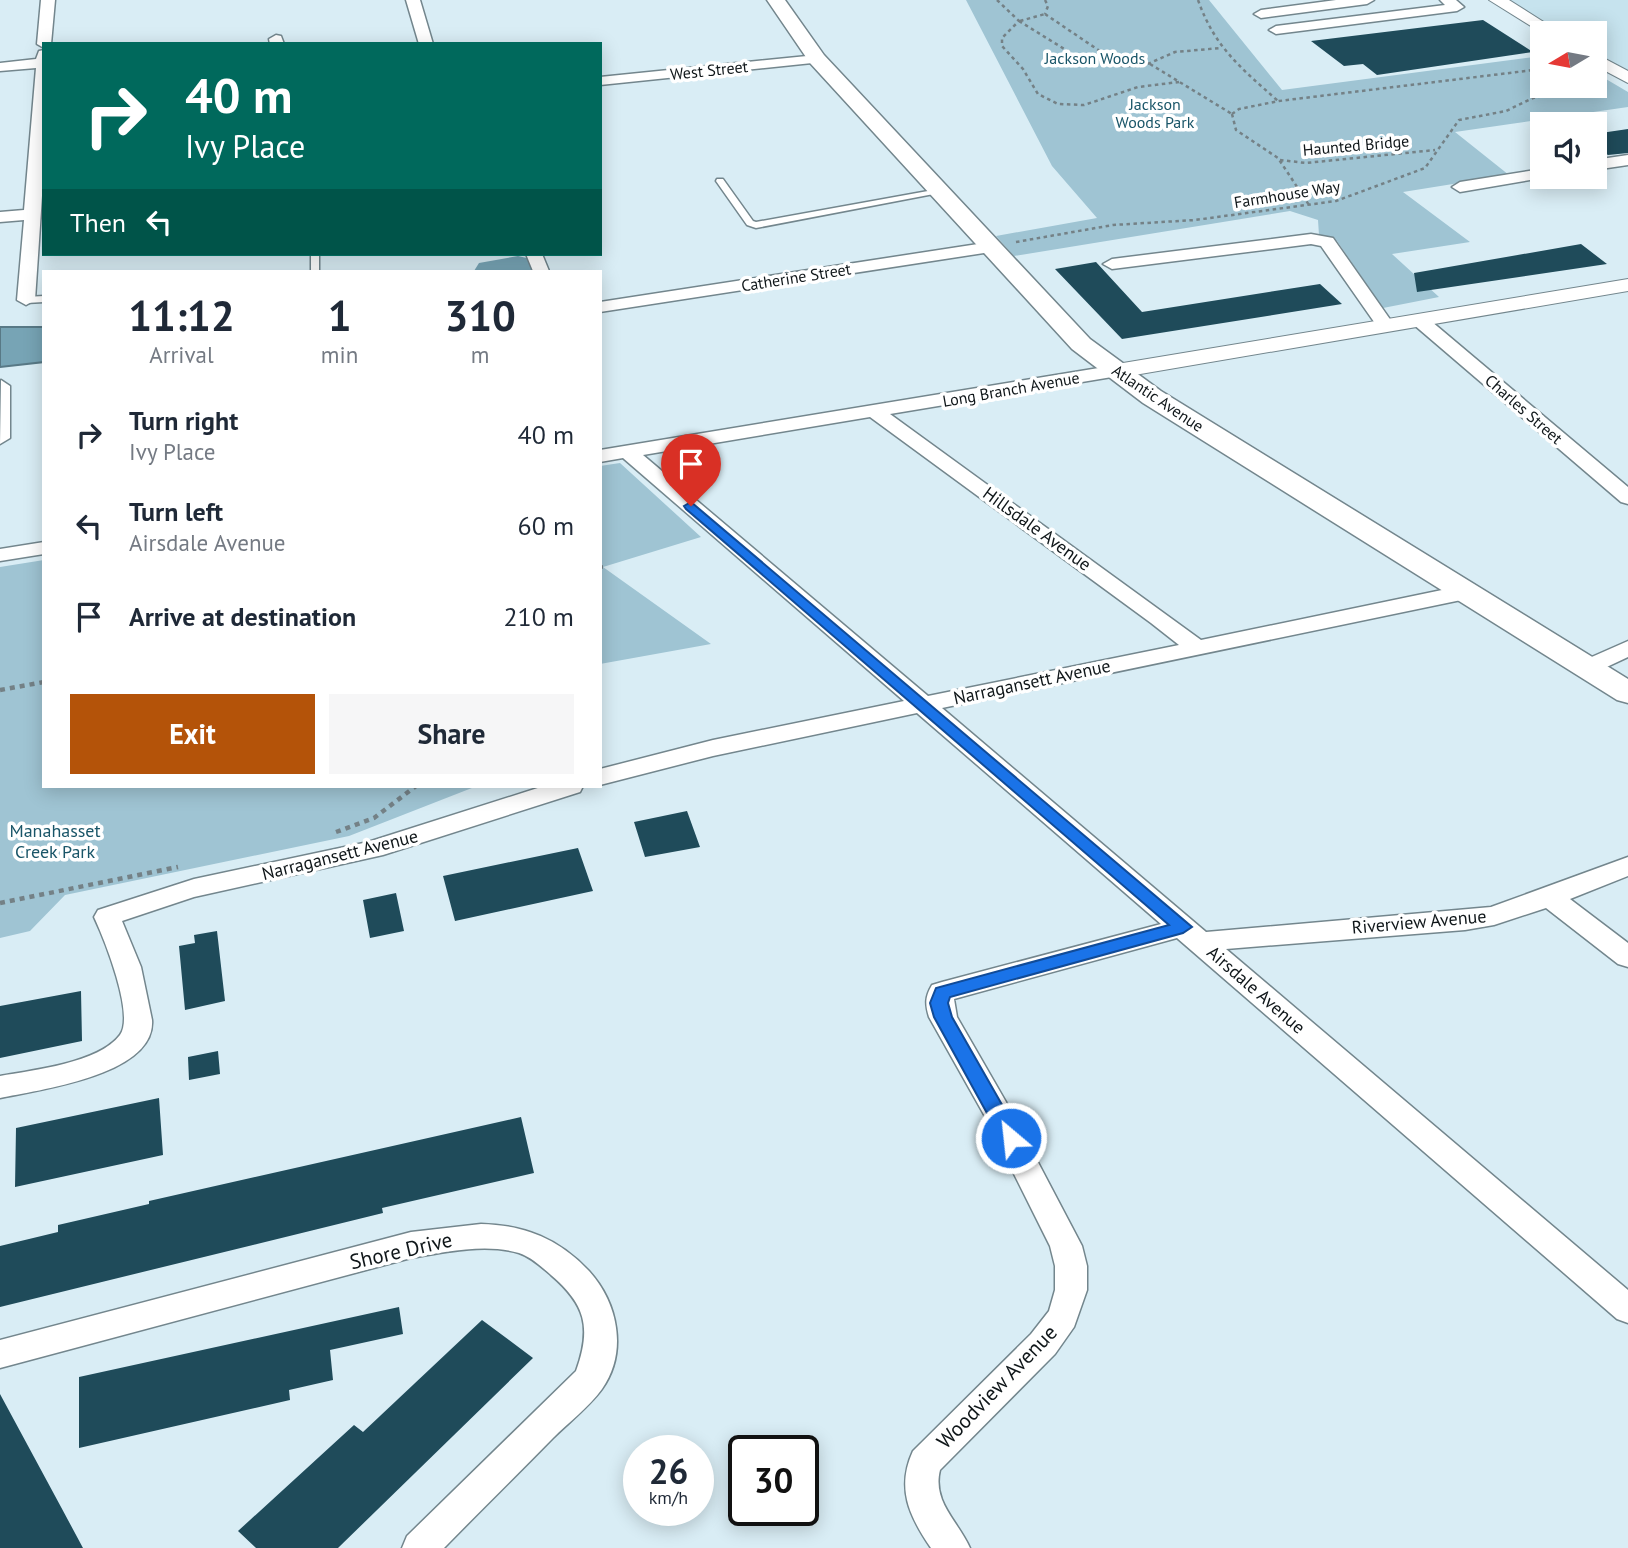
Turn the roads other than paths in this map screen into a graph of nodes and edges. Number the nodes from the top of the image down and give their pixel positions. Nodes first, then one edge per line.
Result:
1 (48, 0) edge
2 (413, 0) edge
3 (776, 0) edge
4 (1249, 0) edge
5 (1367, 0) edge
6 (1447, 0) edge
7 (1497, 0) edge
8 (1261, 14) junction
9 (1533, 21) edge
10 (1276, 30) junction
11 (44, 42) edge
12 (425, 42) edge
13 (1293, 45) dead end
14 (817, 59) junction
15 (42, 63) edge
16 (1607, 66) edge
17 (0, 67) edge
18 (1628, 78) edge
19 (602, 81) edge
20 (42, 100) edge
21 (41, 136) edge
22 (1628, 160) edge
23 (1607, 163) edge
24 (1530, 176) edge
25 (720, 181) dead end
26 (1460, 187) dead end
27 (939, 191) junction
28 (32, 214) junction
29 (0, 217) edge
30 (991, 247) junction
31 (36, 255) edge
32 (1112, 264) dead end
33 (1628, 285) edge
34 (42, 299) edge
35 (26, 300) joint
36 (602, 307) edge
37 (1419, 320) junction
38 (1385, 325) junction
39 (1117, 371) junction
40 (1, 386) edge
41 (875, 412) junction
42 (0, 423) edge
43 (0, 438) edge
44 (628, 452) junction
45 (602, 456) edge
46 (1628, 498) edge
47 (42, 548) edge
48 (0, 555) edge
49 (1465, 592) junction
50 (1197, 648) junction
51 (1628, 648) edge
52 (1586, 668) junction
53 (1628, 693) edge
54 (923, 705) junction
55 (602, 776) edge
56 (555, 788) edge
57 (532, 791) edge
58 (1628, 866) edge
59 (1550, 897) junction
60 (1192, 935) junction
61 (1628, 957) edge
62 (0, 1087) edge
63 (1045, 1203) joint
64 (1628, 1309) edge
65 (0, 1354) edge
66 (420, 1548) edge
67 (952, 1548) edge

1 - 11 street
2 - 12 street
3 - 14 main road, Atlantic Avenue
4 - 8 street
5 - 8 street
6 - 10 street
7 - 9 street
8 - 10 street
10 - 13 street
14 - 19 street, West Street
14 - 27 main road, Atlantic Avenue
15 - 17 street
16 - 18 street
20 - 21 street
21 - 28 street
22 - 23 street
24 - 26 street
25 - 27 lane
27 - 30 main road, Atlantic Avenue
28 - 29 street
28 - 31 street
30 - 36 street, Catherine Street
30 - 39 main road, Atlantic Avenue
31 - 35 street
32 - 38 street
33 - 37 street, Long Branch Avenue
34 - 35 lane
37 - 38 street, Long Branch Avenue
37 - 46 street, Charles Street
38 - 39 street, Long Branch Avenue
39 - 41 street, Long Branch Avenue
39 - 49 main road, Atlantic Avenue
40 - 42 street
41 - 44 street, Long Branch Avenue
41 - 50 street, Hillsdale Avenue
42 - 43 street
44 - 45 street, Long Branch Avenue
44 - 54 street, Airsdale Avenue
47 - 48 street
49 - 50 street, Narragansett Avenue
49 - 52 main road, Atlantic Avenue
50 - 54 street, Narragansett Avenue
51 - 52 street
52 - 53 main road, Atlantic Avenue
54 - 55 street, Narragansett Avenue
54 - 60 street, Airsdale Avenue
56 - 57 street, Narragansett Avenue
57 - 62 street, Narragansett Avenue
58 - 59 street, Riverview Avenue
59 - 60 street, Riverview Avenue
59 - 61 street
60 - 63 street, Riverview Avenue
60 - 64 street, Airsdale Avenue
63 - 67 street, Woodview Avenue
65 - 66 street, Shore Drive

